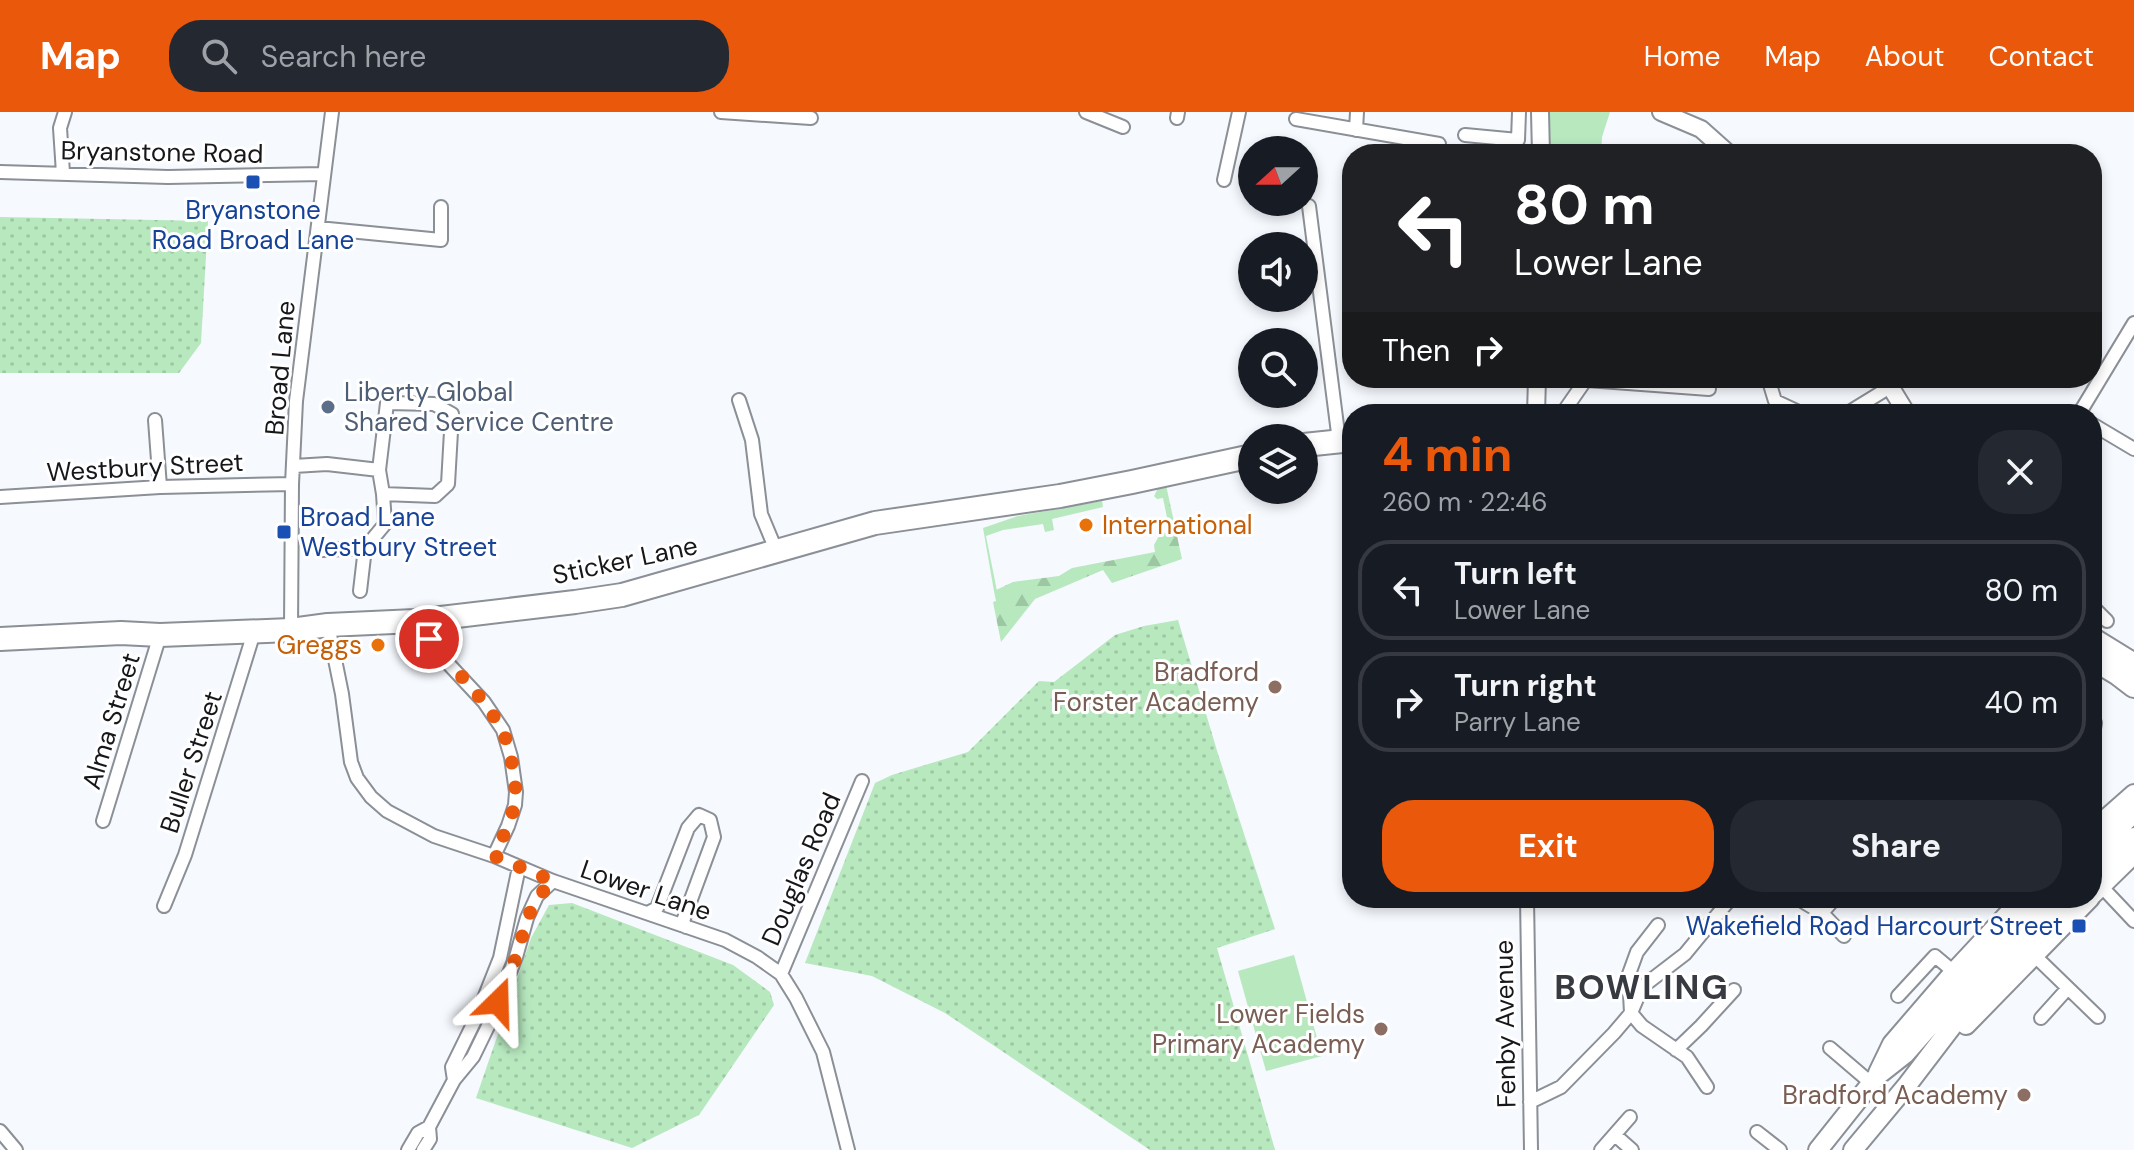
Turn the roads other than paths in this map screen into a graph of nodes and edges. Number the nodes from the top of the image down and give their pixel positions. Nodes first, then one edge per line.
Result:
1 (65, 112) edge
2 (332, 112) edge
3 (721, 112) edge
4 (1086, 112) edge
5 (1239, 112) edge
6 (1357, 112) edge
7 (1519, 112) edge
8 (1540, 112) edge
9 (1661, 112) edge
10 (811, 118) dead end
11 (1296, 119) dead end
12 (1123, 127) dead end
13 (1356, 130) junction
14 (1465, 135) dead end
15 (1439, 144) dead end
16 (1541, 144) edge
17 (1718, 144) edge
18 (0, 172) edge
19 (63, 173) junction
20 (323, 174) junction
21 (1224, 180) dead end
22 (441, 207) dead end
23 (1311, 216) edge
24 (318, 228) junction
25 (2134, 323) edge
26 (2102, 376) edge
27 (1697, 388) edge
28 (1771, 388) edge
29 (1880, 388) edge
30 (1709, 389) dead end
31 (739, 400) dead end
32 (1781, 404) edge
33 (1859, 404) edge
34 (1342, 415) edge
35 (155, 420) dead end
36 (2102, 430) edge
37 (1342, 440) edge
38 (1318, 443) edge
39 (2134, 449) edge
40 (1238, 459) edge
41 (294, 466) junction
42 (379, 470) junction
43 (292, 484) junction
44 (160, 487) junction
45 (383, 494) junction
46 (0, 497) edge
47 (365, 548) junction
48 (323, 550) dead end
49 (776, 550) junction
50 (360, 591) dead end
51 (2102, 616) edge
52 (415, 621) junction
53 (2107, 621) dead end
54 (328, 625) junction
55 (255, 629) junction
56 (291, 630) junction
57 (160, 635) junction
58 (0, 639) edge
59 (2102, 649) edge
60 (2102, 663) edge
61 (2102, 673) edge
62 (2128, 675) edge
63 (862, 781) dead end
64 (2134, 794) edge
65 (2134, 813) edge
66 (103, 821) dead end
67 (2102, 822) edge
68 (2134, 837) edge
69 (2102, 843) edge
70 (2134, 854) edge
71 (494, 856) junction
72 (519, 867) junction
73 (2102, 879) edge
74 (553, 881) junction
75 (2102, 882) edge
76 (2102, 895) edge
77 (164, 906) dead end
78 (1527, 908) edge
79 (1723, 908) edge
80 (1814, 908) edge
81 (1826, 908) edge
82 (2014, 908) edge
83 (2037, 908) edge
84 (2058, 908) edge
85 (2077, 908) edge
86 (648, 913) junction
87 (1822, 913) junction
88 (2134, 921) edge
89 (1658, 925) dead end
90 (686, 927) junction
91 (1844, 936) dead end
92 (2034, 955) junction
93 (1954, 972) junction
94 (781, 974) junction
95 (2068, 988) junction
96 (1734, 990) dead end
97 (1898, 996) dead end
98 (1631, 1013) junction
99 (2040, 1017) dead end
100 (2098, 1017) dead end
101 (1830, 1048) dead end
102 (1676, 1050) junction
103 (1874, 1079) junction
104 (454, 1080) junction
105 (1908, 1084) junction
106 (1707, 1087) dead end
107 (1530, 1102) junction
108 (1630, 1117) dead end
109 (429, 1127) junction
110 (0, 1131) edge
111 (1757, 1132) dead end
112 (1615, 1135) junction
113 (16, 1150) edge
114 (408, 1150) edge
115 (423, 1150) edge
116 (848, 1150) edge
117 (1531, 1150) edge
118 (1601, 1150) edge
119 (1632, 1150) edge
120 (1780, 1150) edge
121 (1818, 1150) edge
122 (1853, 1150) edge

1 - 19 street
2 - 20 street, Broad Lane
3 - 10 street
4 - 12 street
5 - 21 street
6 - 13 street
7 - 14 street
8 - 16 street
9 - 17 street
11 - 13 street
13 - 15 street
18 - 19 street, Bryanstone Road
19 - 20 street, Bryanstone Road
20 - 24 street, Broad Lane
22 - 24 street
23 - 34 street
24 - 41 street, Broad Lane
25 - 26 street
27 - 30 street
28 - 32 street
29 - 33 street
31 - 49 street
35 - 44 street
36 - 39 street
37 - 38 highway
40 - 49 highway, Sticker Lane
41 - 42 street
41 - 43 street, Broad Lane
42 - 45 street
42 - 45 street
43 - 44 street, Westbury Street
43 - 56 street, Broad Lane
44 - 46 street, Westbury Street
45 - 47 street
47 - 48 street
47 - 50 street
49 - 52 highway, Sticker Lane
51 - 53 street
52 - 54 highway, Sticker Lane
52 - 71 street
54 - 56 highway, Sticker Lane
54 - 71 street, Lower Lane
55 - 56 highway, Sticker Lane
55 - 57 highway, Sticker Lane
55 - 77 street, Buller Street
57 - 58 highway, Sticker Lane
57 - 66 street, Alma Street
59 - 62 highway
60 - 62 highway
61 - 62 street
63 - 94 street, Douglas Road
64 - 67 main road
65 - 69 main road
68 - 73 main road
70 - 75 main road
71 - 72 street, Lower Lane
72 - 74 street, Lower Lane
72 - 104 street
74 - 86 street, Lower Lane
74 - 104 street
76 - 88 street
78 - 107 street, Fenby Avenue
79 - 98 street
80 - 87 street
81 - 87 street
82 - 93 main road
83 - 103 main road
84 - 105 main road
85 - 92 main road
86 - 90 street, Lower Lane
86 - 90 street
87 - 91 street
89 - 98 street
90 - 94 street, Lower Lane
92 - 95 street
92 - 105 main road
93 - 97 street
93 - 103 main road
94 - 116 street, Lower Lane
95 - 99 street
95 - 100 street
96 - 102 street
98 - 102 street
98 - 107 street
101 - 103 street
102 - 106 street
103 - 121 main road
104 - 109 street
105 - 122 main road
107 - 117 street, Fenby Avenue
108 - 112 street
109 - 114 street
109 - 115 street
110 - 113 street
111 - 120 street
112 - 118 street
112 - 119 street

